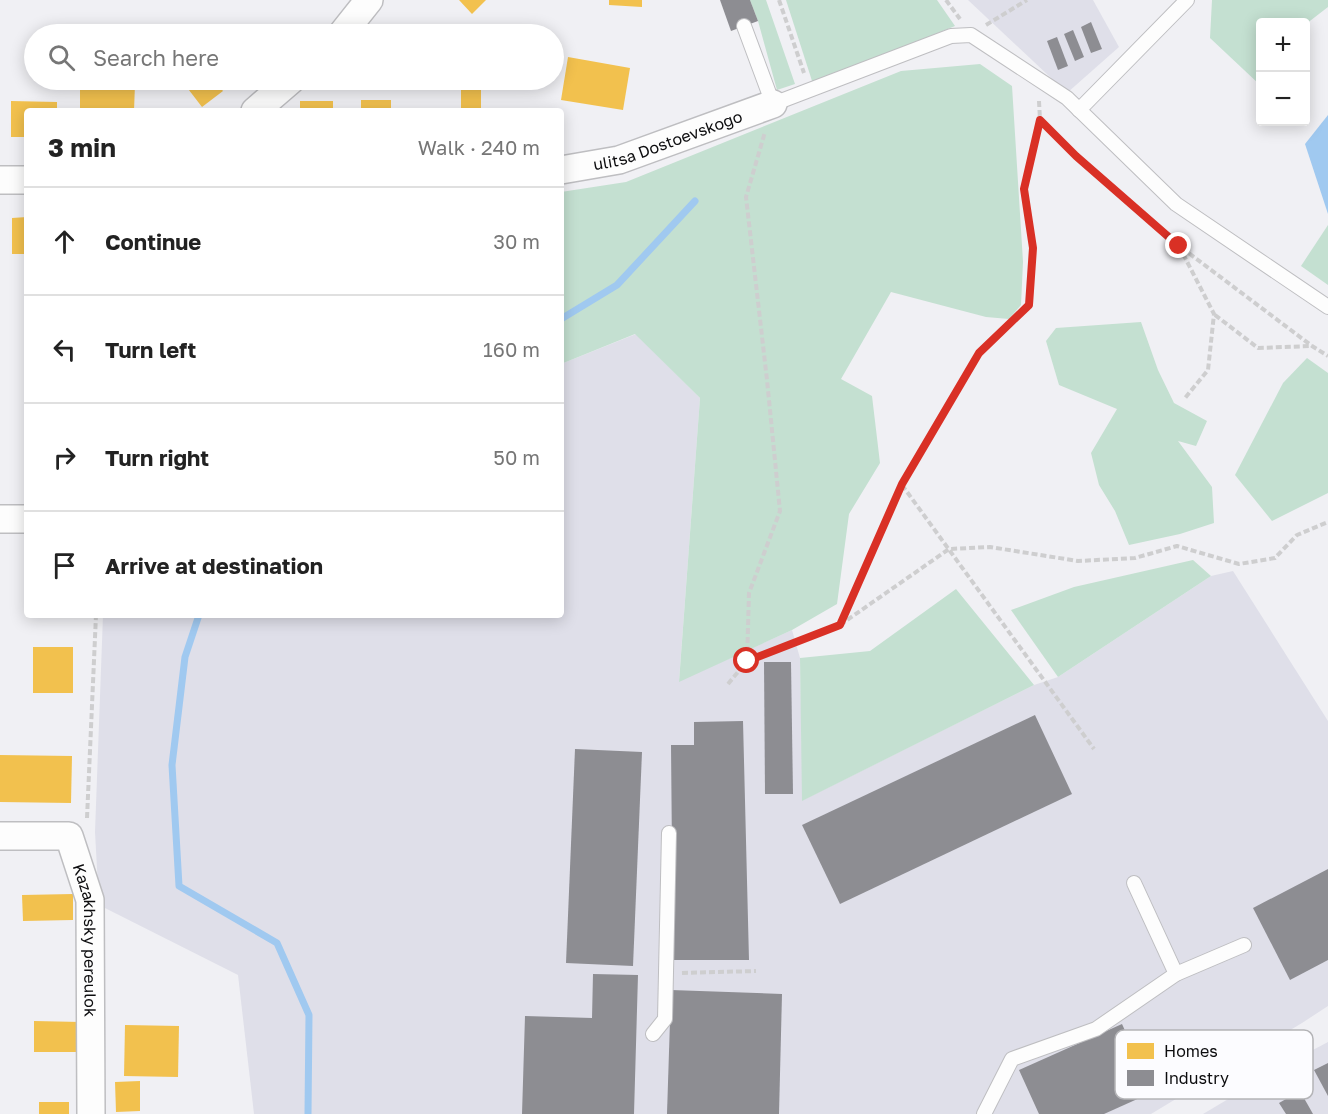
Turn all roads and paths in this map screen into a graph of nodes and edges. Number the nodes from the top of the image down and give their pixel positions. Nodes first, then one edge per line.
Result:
1 (369, 0) edge
2 (779, 0) edge
3 (946, 0) edge
4 (1026, 0) edge
5 (1187, 0) edge
6 (350, 24) edge
7 (744, 26) dead end
8 (971, 35) junction
9 (1038, 79) junction
10 (279, 90) edge
11 (810, 90) junction
12 (773, 104) junction
13 (258, 108) edge
14 (1078, 110) junction
15 (1040, 120) junction
16 (564, 169) edge
17 (0, 180) edge
18 (24, 180) edge
19 (1179, 246) junction
20 (1328, 307) edge
21 (1214, 314) junction
22 (1312, 346) junction
23 (1328, 356) edge
24 (1185, 398) dead end
25 (902, 484) junction
26 (0, 519) edge
27 (24, 519) edge
28 (1328, 522) edge
29 (949, 549) junction
30 (96, 618) edge
31 (840, 625) junction
32 (747, 661) junction
33 (728, 684) dead end
34 (1094, 749) dead end
35 (669, 833) dead end
36 (0, 836) edge
37 (69, 836) junction
38 (1134, 883) dead end
39 (1244, 945) dead end
40 (756, 971) dead end
41 (692, 973) dead end
42 (1176, 974) junction
43 (652, 1034) dead end
44 (91, 1114) edge
45 (984, 1114) edge

1 - 6 street
2 - 11 path
3 - 8 path
4 - 8 path
5 - 14 lane
7 - 12 lane
8 - 9 lane
8 - 11 lane
9 - 14 lane
9 - 15 path
10 - 13 street
11 - 12 lane
12 - 16 street, ulitsa Dostoevskogo
12 - 32 path
14 - 20 lane
15 - 19 path
15 - 25 path
17 - 18 street
19 - 21 path
19 - 22 path
21 - 22 path
21 - 24 path
22 - 23 path
25 - 29 path
25 - 31 path
26 - 27 street
28 - 29 path
29 - 31 path
29 - 34 path
30 - 37 path
31 - 32 path
32 - 33 path
35 - 43 lane
36 - 37 street
37 - 44 street, Kazakhsky pereulok
38 - 42 lane
39 - 42 lane
40 - 41 path
42 - 45 lane

